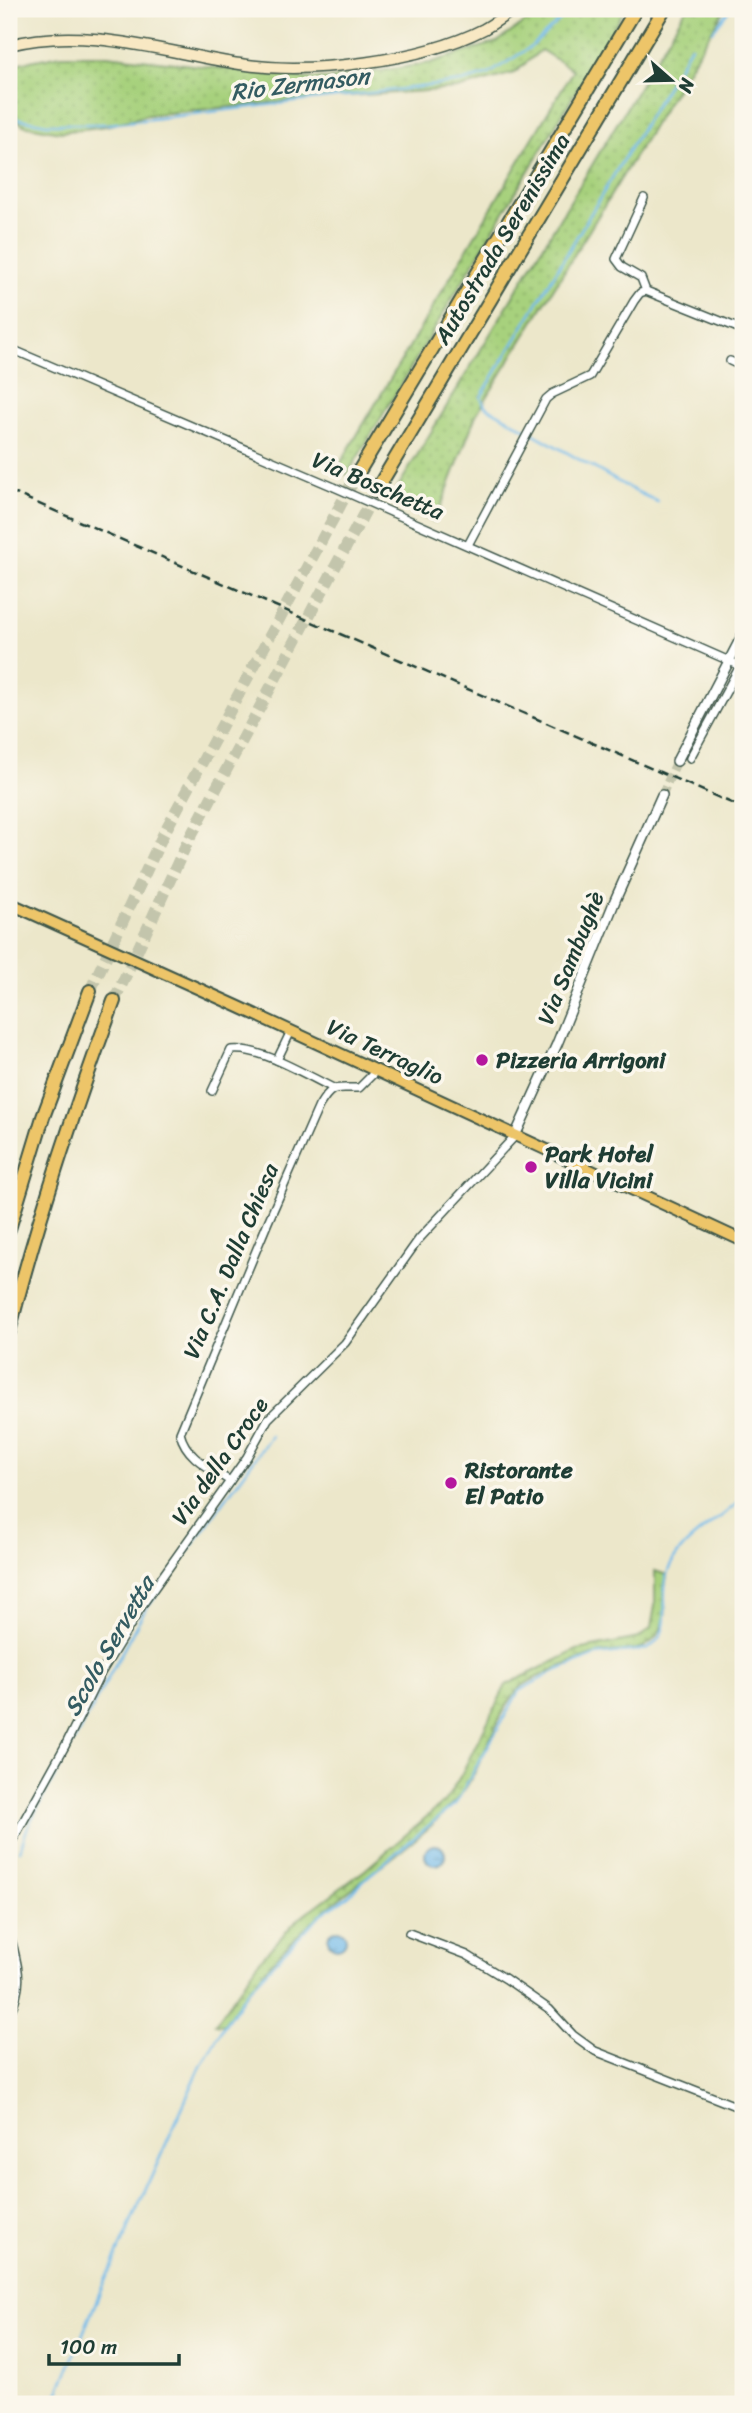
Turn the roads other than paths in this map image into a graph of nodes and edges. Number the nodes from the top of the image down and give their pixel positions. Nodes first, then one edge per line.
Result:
1 (515, 9) edge
2 (636, 9) edge
3 (664, 9) edge
4 (9, 45) edge
5 (644, 198) dead end
6 (646, 291) junction
7 (743, 330) edge
8 (9, 348) edge
9 (730, 361) dead end
10 (743, 367) edge
11 (355, 477) tunnel mouth
12 (376, 491) tunnel mouth
13 (468, 545) junction
14 (743, 634) edge
15 (738, 665) edge
16 (690, 758) dead end
17 (677, 761) tunnel mouth
18 (662, 795) tunnel mouth
19 (9, 903) edge
20 (90, 991) tunnel mouth
21 (114, 1001) tunnel mouth
22 (291, 1031) junction
23 (277, 1060) junction
24 (376, 1071) junction
25 (333, 1088) junction
26 (212, 1091) dead end
27 (515, 1136) junction
28 (9, 1228) edge
29 (743, 1241) edge
30 (9, 1332) edge
31 (230, 1481) junction
32 (9, 1847) edge
33 (9, 1930) edge
34 (409, 1933) dead end
35 (9, 2015) edge
36 (743, 2109) edge

1 - 4 main road
2 - 11 highway, Autostrada Serenissima
3 - 12 highway, Autostrada Serenissima
5 - 6 street
6 - 7 street
6 - 13 street
8 - 13 street, Via Boschetta, bridge
9 - 10 street
13 - 15 street, Via Boschetta
14 - 15 street
15 - 16 street
15 - 17 street
18 - 27 street, Via Sambughè
19 - 22 main road, Via Terraglio
20 - 28 highway
21 - 30 highway
22 - 23 street
22 - 24 main road, Via Terraglio
23 - 25 street
23 - 26 street
24 - 25 street
24 - 27 main road, Via Terraglio
25 - 31 street, Via C.A. Dalla Chiesa
27 - 29 main road, Via Terraglio
27 - 31 street, Via della Croce
31 - 32 street, Via della Croce
33 - 35 street
34 - 36 street

